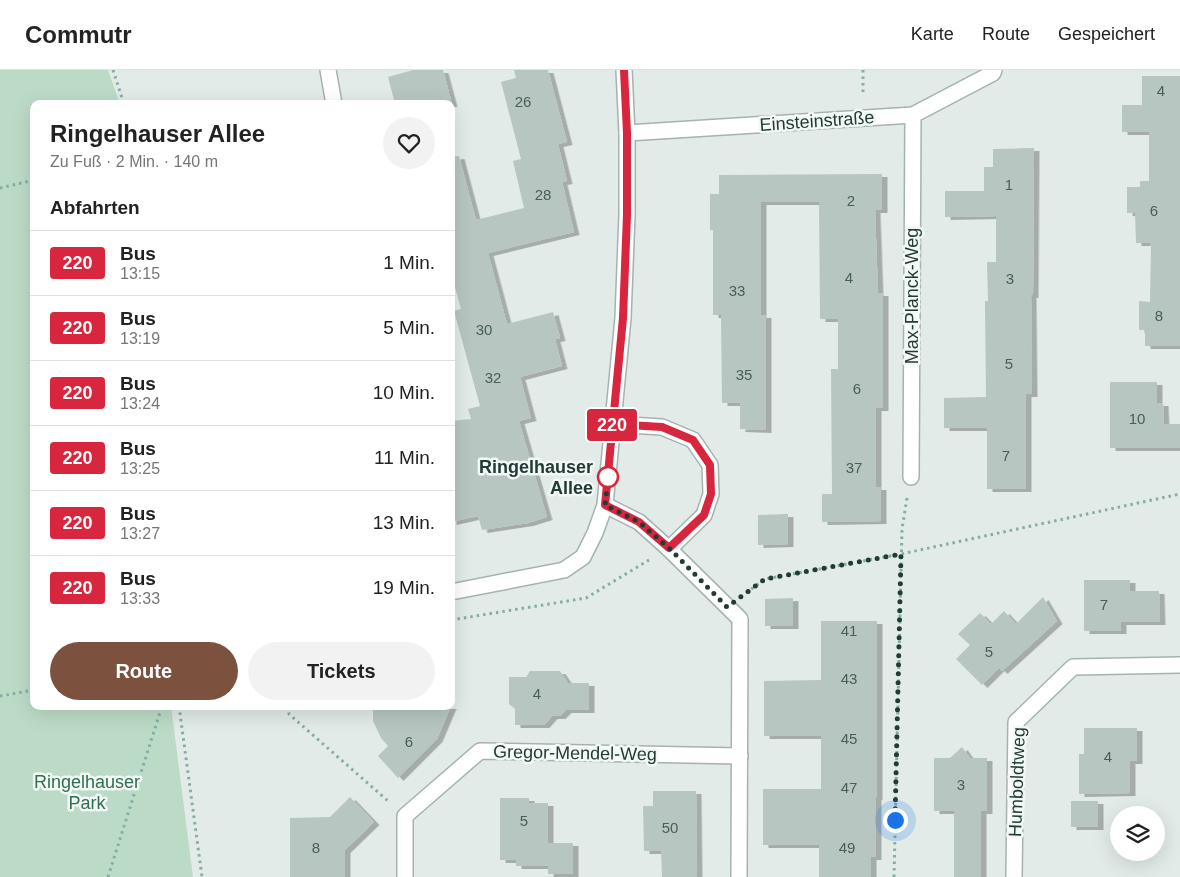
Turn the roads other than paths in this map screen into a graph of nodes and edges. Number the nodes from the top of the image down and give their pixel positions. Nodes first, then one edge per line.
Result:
1 (328, 70) edge
2 (624, 70) edge
3 (994, 70) edge
4 (333, 100) edge
5 (913, 116) junction
6 (627, 133) junction
7 (612, 424) junction
8 (911, 477) road end
9 (605, 505) junction
10 (669, 548) junction
11 (455, 591) edge
12 (1180, 665) edge
13 (740, 756) junction
14 (404, 877) edge
15 (739, 877) edge
16 (1014, 877) edge

1 - 4 street
2 - 6 street
3 - 5 street, Einsteinstraße
5 - 6 street, Einsteinstraße
5 - 8 street, Max-Planck-Weg
6 - 7 street
7 - 9 street
7 - 10 street
9 - 10 street
9 - 11 street
10 - 13 street
12 - 16 street, Humboldtweg
13 - 14 street, Gregor-Mendel-Weg
13 - 15 street

